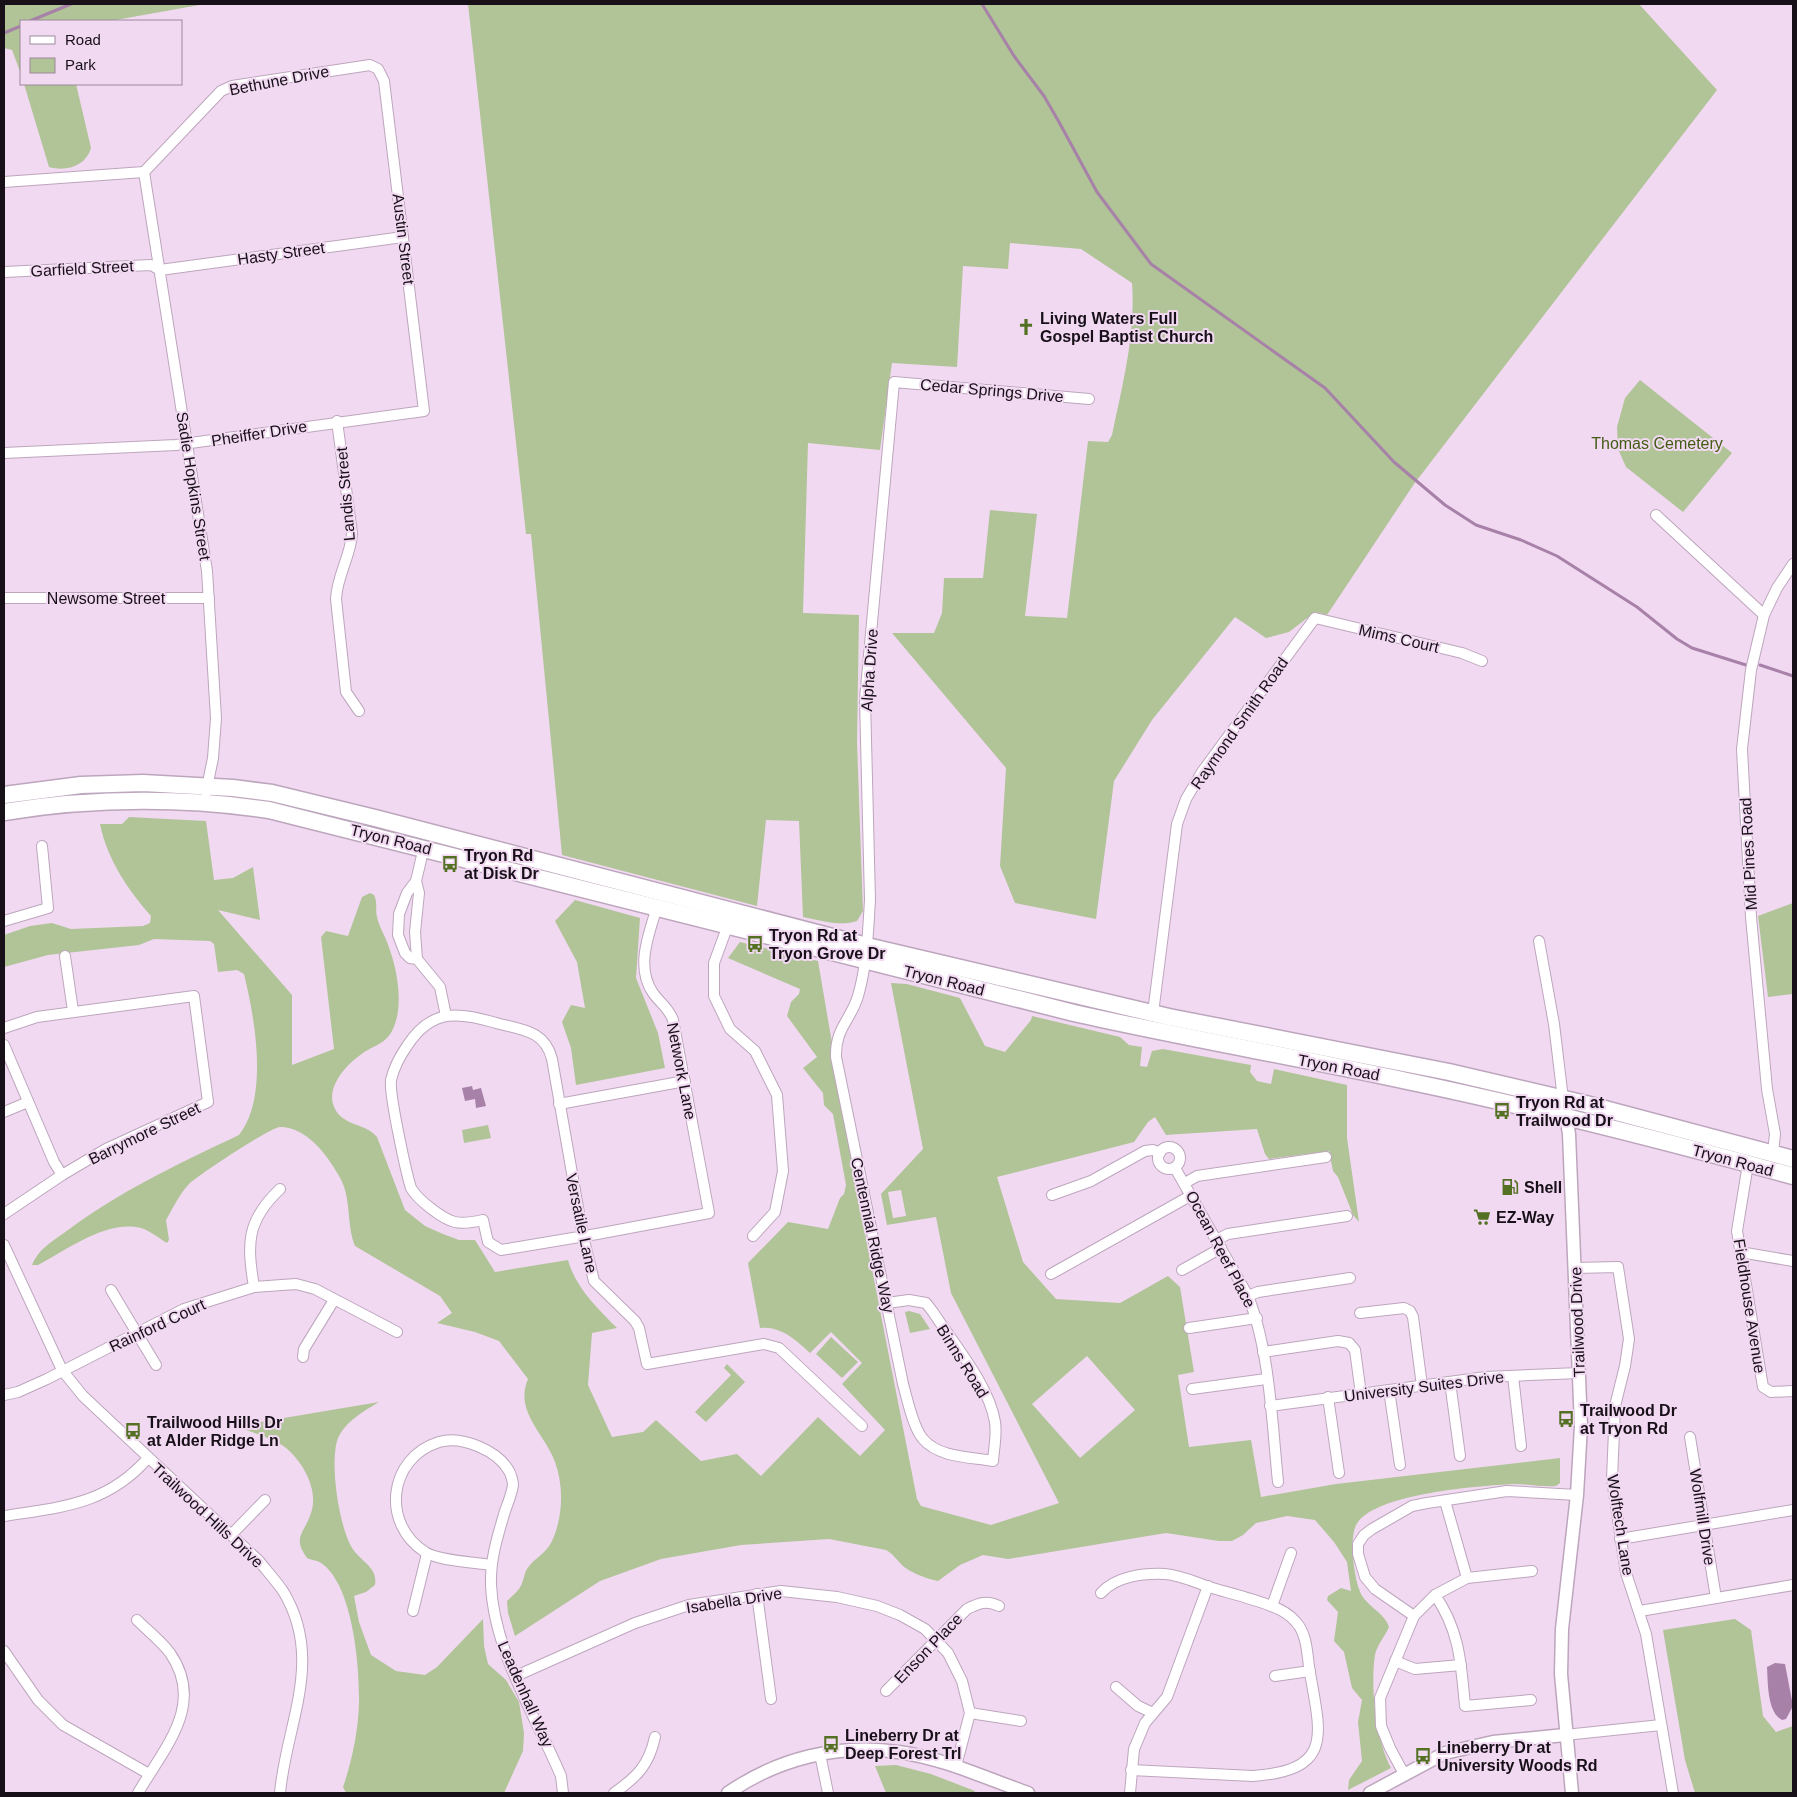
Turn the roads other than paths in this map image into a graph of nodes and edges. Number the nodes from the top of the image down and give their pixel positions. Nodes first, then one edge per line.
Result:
1 (378, 69) joint
2 (144, 172) junction
3 (4, 182) edge
4 (403, 237) junction
5 (160, 270) junction
6 (4, 272) edge
7 (894, 382) joint
8 (1089, 399) dead end
9 (424, 411) joint
10 (337, 421) junction
11 (186, 444) junction
12 (4, 453) edge
13 (1656, 516) dead end
14 (1793, 564) edge
15 (4, 598) edge
16 (209, 598) junction
17 (1764, 615) junction
18 (1315, 618) joint
19 (1482, 661) dead end
20 (359, 710) dead end
21 (207, 786) junction
22 (4, 795) edge
23 (205, 802) junction
24 (4, 812) edge
25 (42, 846) dead end
26 (424, 847) junction
27 (416, 882) junction
28 (656, 907) junction
29 (4, 921) edge
30 (728, 925) junction
31 (1539, 942) dead end
32 (866, 953) junction
33 (65, 956) dead end
34 (417, 959) junction
35 (73, 1010) junction
36 (1153, 1013) junction
37 (446, 1016) junction
38 (4, 1028) edge
39 (4, 1045) edge
40 (685, 1081) junction
41 (1563, 1099) junction
42 (28, 1102) junction
43 (559, 1104) junction
44 (4, 1112) edge
45 (1566, 1117) junction
46 (1160, 1152) junction
47 (1773, 1153) junction
48 (1326, 1157) dead end
49 (1793, 1158) edge
50 (1748, 1164) junction
51 (1175, 1168) junction
52 (62, 1174) junction
53 (1793, 1176) edge
54 (1185, 1182) junction
55 (280, 1189) dead end
56 (1052, 1195) dead end
57 (1190, 1196) junction
58 (4, 1214) edge
59 (1347, 1216) dead end
60 (583, 1236) junction
61 (753, 1236) dead end
62 (1219, 1244) junction
63 (4, 1245) edge
64 (1740, 1252) junction
65 (1793, 1261) edge
66 (1575, 1268) junction
67 (1182, 1270) dead end
68 (1052, 1274) dead end
69 (1350, 1278) dead end
70 (254, 1287) junction
71 (111, 1290) dead end
72 (1248, 1296) junction
73 (334, 1300) junction
74 (887, 1303) junction
75 (1360, 1313) dead end
76 (1257, 1318) junction
77 (1189, 1328) dead end
78 (397, 1332) dead end
79 (136, 1333) junction
80 (1263, 1352) junction
81 (303, 1357) dead end
82 (156, 1365) dead end
83 (62, 1370) junction
84 (1579, 1373) junction
85 (1513, 1376) junction
86 (1266, 1379) junction
87 (1450, 1382) junction
88 (1422, 1386) junction
89 (1192, 1389) dead end
90 (1389, 1390) junction
91 (1793, 1391) edge
92 (1361, 1394) junction
93 (4, 1395) edge
94 (1328, 1397) junction
95 (1270, 1406) junction
96 (862, 1426) dead end
97 (1690, 1437) dead end
98 (1521, 1446) dead end
99 (1460, 1456) dead end
100 (148, 1458) junction
101 (993, 1461) joint
102 (1400, 1464) dead end
103 (1338, 1473) dead end
104 (1278, 1482) dead end
105 (1577, 1495) junction
106 (265, 1500) dead end
107 (1445, 1500) junction
108 (1793, 1510) edge
109 (4, 1516) edge
110 (1704, 1524) junction
111 (231, 1535) junction
112 (1620, 1539) junction
113 (1291, 1553) dead end
114 (427, 1554) junction
115 (492, 1565) junction
116 (1532, 1571) dead end
117 (1466, 1578) junction
118 (1793, 1585) edge
119 (1208, 1586) junction
120 (1101, 1593) dead end
121 (757, 1594) junction
122 (1435, 1595) junction
123 (1716, 1598) junction
124 (999, 1606) dead end
125 (1272, 1606) junction
126 (413, 1611) dead end
127 (1640, 1611) junction
128 (1414, 1616) junction
129 (137, 1620) dead end
130 (936, 1640) junction
131 (4, 1651) edge
132 (1395, 1661) junction
133 (1462, 1665) junction
134 (1310, 1671) junction
135 (516, 1676) junction
136 (1275, 1676) dead end
137 (1116, 1687) dead end
138 (886, 1691) dead end
139 (771, 1699) dead end
140 (1531, 1700) dead end
141 (970, 1713) junction
142 (1152, 1713) junction
143 (1022, 1721) dead end
144 (1661, 1725) junction
145 (1565, 1735) junction
146 (655, 1737) dead end
147 (820, 1754) junction
148 (956, 1766) junction
149 (1131, 1770) junction
150 (149, 1774) junction
151 (1404, 1774) junction
152 (138, 1793) edge
153 (280, 1793) edge
154 (562, 1793) edge
155 (614, 1793) edge
156 (728, 1793) edge
157 (828, 1793) edge
158 (1028, 1793) edge
159 (1130, 1793) edge
160 (1370, 1793) edge
161 (1572, 1793) edge
162 (1673, 1793) edge

1 - 2 street, Bethune Drive
1 - 4 street, Austin Street
2 - 3 street
2 - 5 street, Sadie Hopkins Street
4 - 5 street, Hasty Street
4 - 9 street, Austin Street
5 - 6 street, Garfield Street
5 - 11 street, Sadie Hopkins Street
7 - 8 street, Cedar Springs Drive
7 - 32 street, Alpha Drive
9 - 10 street, Pheiffer Drive
10 - 11 street, Pheiffer Drive
10 - 20 street, Landis Street
11 - 12 street, Pheiffer Drive
11 - 16 street, Sadie Hopkins Street
13 - 17 street
14 - 17 street, Mid Pines Road
15 - 16 street, Newsome Street
16 - 21 street, Sadie Hopkins Street
17 - 47 street, Mid Pines Road
18 - 19 street, Mims Court
18 - 36 street, Raymond Smith Road
21 - 22 main road, Tryon Road
21 - 23 street, Sadie Hopkins Street
21 - 32 main road, Tryon Road
23 - 24 main road, Tryon Road
23 - 26 main road, Tryon Road
25 - 29 street
26 - 27 street
26 - 28 main road, Tryon Road
27 - 34 street
27 - 34 street
28 - 30 main road, Tryon Road
28 - 40 street, Network Lane
30 - 32 main road, Tryon Road
30 - 61 street
31 - 41 street, Trailwood Drive
32 - 36 main road, Tryon Road
32 - 45 main road, Tryon Road
32 - 74 street, Centennial Ridge Way
33 - 35 street
34 - 37 street
35 - 38 street, Barrymore Street
35 - 52 street, Barrymore Street
36 - 41 main road, Tryon Road
37 - 43 street, Versatile Lane
37 - 60 street
39 - 42 street
40 - 43 street
40 - 60 street, Network Lane
41 - 45 street, Trailwood Drive
41 - 47 main road, Tryon Road
42 - 44 street
42 - 52 street
43 - 60 street, Versatile Lane
45 - 50 main road, Tryon Road
45 - 66 street, Trailwood Drive
46 - 51 street
46 - 51 street
46 - 56 street
47 - 49 main road, Tryon Road
48 - 54 street
50 - 53 main road, Tryon Road
50 - 64 street, Fieldhouse Avenue
51 - 54 street, Ocean Reef Place
52 - 58 street, Barrymore Street
54 - 57 street, Ocean Reef Place
55 - 70 street
57 - 62 street, Ocean Reef Place
57 - 68 street
59 - 62 street
60 - 96 street, Versatile Lane
62 - 67 street
62 - 72 street, Ocean Reef Place
63 - 83 street, Trailwood Hills Drive
64 - 65 street
64 - 91 street, Fieldhouse Avenue
66 - 84 street, Trailwood Drive
66 - 112 street, Wolftech Lane
69 - 72 street
70 - 73 street, Rainford Court
70 - 79 street, Rainford Court
71 - 79 street
72 - 76 street, Ocean Reef Place
73 - 78 street, Rainford Court
73 - 81 street
74 - 101 street, Centennial Ridge Way
74 - 101 street, Binns Road
75 - 88 street
76 - 77 street
76 - 80 street, Ocean Reef Place
79 - 82 street
79 - 83 street, Rainford Court
80 - 86 street, Ocean Reef Place
80 - 92 street
83 - 93 street, Rainford Court
83 - 100 street, Trailwood Hills Drive
84 - 85 street, University Suites Drive
84 - 105 street, Trailwood Drive
85 - 87 street, University Suites Drive
85 - 98 street
86 - 89 street
86 - 95 street, Ocean Reef Place
87 - 88 street, University Suites Drive
87 - 99 street
88 - 90 street, University Suites Drive
90 - 92 street, University Suites Drive
90 - 102 street
92 - 94 street, University Suites Drive
94 - 95 street, University Suites Drive
94 - 103 street
95 - 104 street, Ocean Reef Place
97 - 110 street, Wolfmill Drive
100 - 109 street
100 - 111 street, Trailwood Hills Drive
105 - 107 street
105 - 145 street, Trailwood Drive
106 - 111 street
107 - 117 street
107 - 128 street
108 - 110 street
110 - 112 street
110 - 123 street, Wolfmill Drive
111 - 153 street, Trailwood Hills Drive
112 - 127 street, Wolftech Lane
113 - 125 street
114 - 115 street, Leadenhall Way
114 - 115 street, Leadenhall Way
114 - 126 street
115 - 135 street, Leadenhall Way
116 - 117 street
117 - 122 street
118 - 123 street
119 - 120 street
119 - 125 street
119 - 142 street
121 - 130 street, Isabella Drive
121 - 135 street, Isabella Drive
121 - 139 street
122 - 128 street
122 - 133 street
123 - 127 street
124 - 130 street, Enson Place
125 - 134 street
127 - 144 street, Wolftech Lane
128 - 132 street
129 - 150 street
130 - 138 street, Enson Place
130 - 141 street, Isabella Drive
131 - 150 street
132 - 133 street
132 - 151 street
133 - 140 street
134 - 136 street
134 - 149 street
135 - 154 street, Leadenhall Way
137 - 142 street
141 - 143 street
141 - 148 street, Isabella Drive
142 - 149 street
144 - 145 street
144 - 162 street, Wolftech Lane
145 - 151 street
145 - 161 street, Trailwood Drive
146 - 155 street
147 - 148 street
147 - 156 street
147 - 157 street
148 - 158 street
149 - 159 street
150 - 152 street
151 - 160 street

